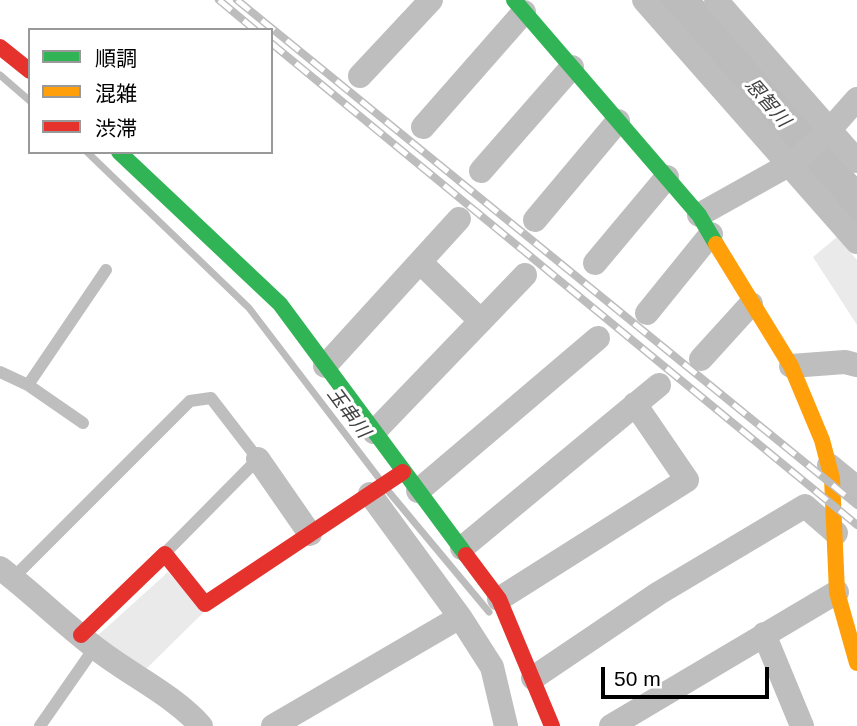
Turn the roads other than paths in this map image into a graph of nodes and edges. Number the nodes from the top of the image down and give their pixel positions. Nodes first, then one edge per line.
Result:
1 (431, 0) edge
2 (644, 0) edge
3 (716, 0) edge
4 (519, 6) edge
5 (0, 47) edge
6 (572, 67) junction
7 (28, 69) edge
8 (360, 76) dead end
9 (857, 99) edge
10 (618, 121) junction
11 (423, 127) dead end
12 (828, 132) junction
13 (121, 154) edge
14 (857, 161) edge
15 (791, 164) junction
16 (481, 171) dead end
17 (667, 177) junction
18 (459, 219) dead end
19 (535, 220) dead end
20 (705, 225) junction
21 (857, 242) edge
22 (420, 262) junction
23 (595, 263) dead end
24 (106, 270) dead end
25 (525, 275) dead end
26 (751, 303) junction
27 (648, 313) dead end
28 (481, 321) junction
29 (598, 338) dead end
30 (701, 359) dead end
31 (857, 365) edge
32 (325, 366) junction
33 (790, 366) junction
34 (2, 377) edge
35 (28, 385) junction
36 (659, 385) dead end
37 (635, 404) junction
38 (83, 423) dead end
39 (374, 432) junction
40 (258, 460) junction
41 (829, 465) junction
42 (410, 482) junction
43 (857, 488) edge
44 (370, 494) junction
45 (836, 533) junction
46 (310, 534) junction
47 (462, 548) junction
48 (165, 554) junction
49 (7, 573) edge
50 (837, 592) junction
51 (499, 599) junction
52 (460, 617) junction
53 (764, 634) junction
54 (88, 641) junction
55 (857, 663) edge
56 (533, 678) junction
57 (40, 726) edge
58 (201, 726) edge
59 (273, 726) edge
60 (506, 726) edge
61 (552, 726) edge
62 (611, 726) edge
63 (802, 726) edge

1 - 8 street
2 - 15 street
3 - 12 street
4 - 6 street
4 - 11 street
5 - 7 street
6 - 10 street
6 - 16 street
9 - 12 street
10 - 17 street
10 - 19 street
12 - 14 street
12 - 15 street
13 - 32 street
15 - 20 street
15 - 21 street
17 - 20 street
17 - 23 street
18 - 22 street
20 - 26 street
20 - 27 street
22 - 28 street
22 - 32 street
24 - 35 lane
25 - 28 street
26 - 30 street
26 - 33 street
28 - 39 street
29 - 42 street
31 - 33 street
32 - 39 street
33 - 41 street
34 - 35 lane
35 - 38 lane
36 - 37 street
37 - 47 street
37 - 51 street
39 - 42 street
40 - 46 street
40 - 48 lane
40 - 49 lane
41 - 43 street
41 - 45 street
42 - 44 street
42 - 47 street
44 - 46 street
44 - 52 street
45 - 50 street
45 - 56 street
46 - 48 street
47 - 51 street
48 - 54 street
49 - 54 street
50 - 53 street
50 - 55 street
51 - 56 street
52 - 59 street
52 - 60 street
53 - 62 street
53 - 63 street
54 - 57 lane
54 - 58 street
56 - 61 street

